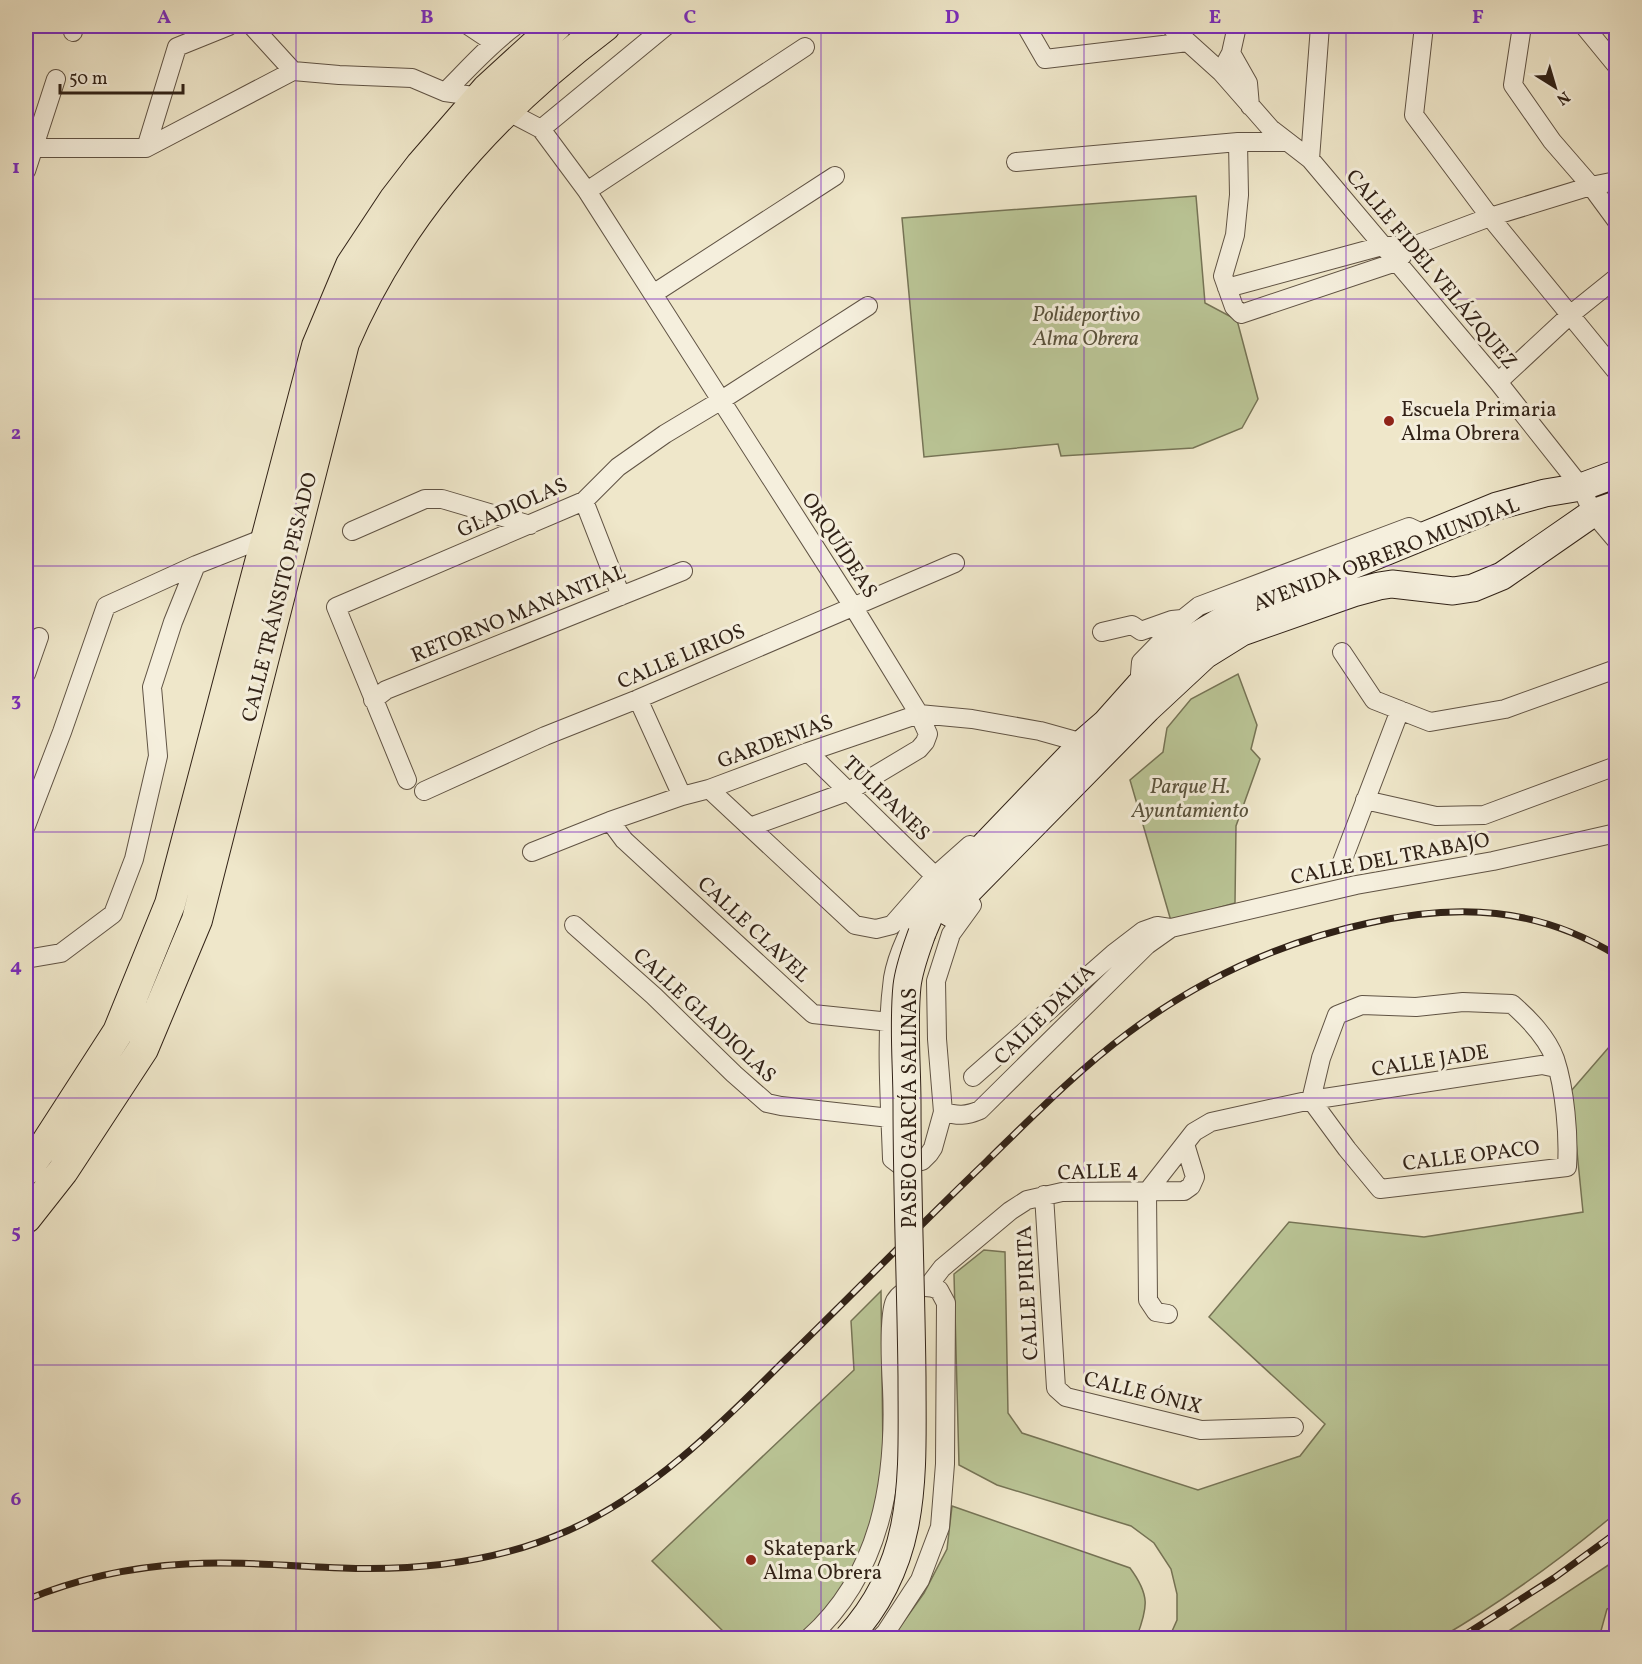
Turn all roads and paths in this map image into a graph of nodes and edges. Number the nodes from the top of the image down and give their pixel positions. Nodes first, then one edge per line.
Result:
1 (229, 26) edge
2 (252, 26) edge
3 (469, 26) edge
4 (515, 26) edge
5 (556, 26) edge
6 (605, 26) edge
7 (666, 26) edge
8 (1026, 26) edge
9 (1170, 26) edge
10 (1237, 26) edge
11 (1320, 26) edge
12 (1424, 26) edge
13 (1522, 26) edge
14 (1584, 26) edge
15 (493, 42) junction
16 (1188, 42) junction
17 (805, 47) dead end
18 (1231, 53) junction
19 (1617, 65) edge
20 (293, 71) junction
21 (1221, 72) junction
22 (56, 79) dead end
23 (445, 92) junction
24 (480, 97) junction
25 (1250, 106) junction
26 (507, 110) junction
27 (541, 129) junction
28 (1238, 142) junction
29 (1287, 142) junction
30 (29, 148) edge
31 (146, 148) junction
32 (1310, 159) junction
33 (1016, 162) dead end
34 (26, 171) edge
35 (835, 176) dead end
36 (1617, 182) edge
37 (1591, 186) junction
38 (587, 190) junction
39 (1490, 217) junction
40 (1617, 220) edge
41 (1382, 246) junction
42 (1413, 246) junction
43 (1396, 262) junction
44 (1617, 278) edge
45 (1227, 288) junction
46 (653, 294) junction
47 (868, 306) dead end
48 (1570, 315) junction
49 (1617, 371) edge
50 (1498, 382) junction
51 (720, 401) junction
52 (1617, 474) edge
53 (1581, 487) junction
54 (584, 501) junction
55 (1605, 509) edge
56 (530, 525) junction
57 (352, 531) dead end
58 (267, 537) junction
59 (1617, 540) edge
60 (955, 563) dead end
61 (196, 565) junction
62 (683, 571) dead end
63 (621, 596) junction
64 (854, 608) junction
65 (1102, 632) dead end
66 (39, 637) dead end
67 (1195, 637) junction
68 (1342, 652) dead end
69 (1617, 669) edge
70 (26, 674) edge
71 (638, 699) junction
72 (373, 700) junction
73 (1400, 710) junction
74 (919, 714) junction
75 (1083, 743) junction
76 (808, 752) junction
77 (1617, 766) edge
78 (407, 780) dead end
79 (709, 789) junction
80 (424, 791) dead end
81 (849, 791) junction
82 (682, 796) junction
83 (1365, 800) junction
84 (1017, 812) junction
85 (610, 821) junction
86 (26, 826) edge
87 (750, 827) junction
88 (1617, 833) edge
89 (532, 852) dead end
90 (997, 862) junction
91 (1342, 862) dead end
92 (963, 868) junction
93 (935, 876) junction
94 (574, 926) dead end
95 (1171, 928) junction
96 (928, 935) junction
97 (26, 960) edge
98 (890, 1022) junction
99 (1556, 1068) junction
100 (974, 1077) dead end
101 (1311, 1100) junction
102 (944, 1112) junction
103 (890, 1118) junction
104 (1185, 1143) junction
105 (26, 1170) edge
106 (1147, 1192) junction
107 (1044, 1196) junction
108 (26, 1218) edge
109 (929, 1285) junction
110 (1168, 1314) dead end
111 (1056, 1388) joint
112 (1294, 1427) dead end
113 (809, 1638) edge
114 (848, 1638) edge
115 (863, 1638) edge
116 (879, 1638) edge

1 - 31 street
2 - 20 street
3 - 15 street
4 - 15 street
5 - 24 main road, CALLE TRÁNSITO PESADO
6 - 26 main road, CALLE TRÁNSITO PESADO
7 - 27 street
8 - 16 street
9 - 16 street, CALLE FIDEL VELÁZQUEZ
10 - 18 street
11 - 32 street
12 - 39 street
13 - 37 street
14 - 19 street
15 - 23 street
16 - 21 street, CALLE FIDEL VELÁZQUEZ
17 - 38 street
18 - 21 street
18 - 25 street
20 - 23 street
20 - 31 street
21 - 25 street, CALLE FIDEL VELÁZQUEZ
22 - 30 street
23 - 24 street
24 - 26 street
24 - 58 main road, CALLE TRÁNSITO PESADO
25 - 29 street, CALLE FIDEL VELÁZQUEZ
26 - 27 street
26 - 108 main road, CALLE TRÁNSITO PESADO
27 - 38 street, ORQUÍDEAS
28 - 29 street
28 - 33 street
28 - 45 street
29 - 32 street, CALLE FIDEL VELÁZQUEZ
30 - 31 street
30 - 34 street
32 - 41 street, CALLE FIDEL VELÁZQUEZ
35 - 46 street
36 - 37 street
37 - 39 street
37 - 40 street
38 - 46 street, ORQUÍDEAS
39 - 42 street
39 - 48 street
41 - 42 street
41 - 43 street, CALLE FIDEL VELÁZQUEZ
41 - 45 street
42 - 43 street
43 - 45 street
43 - 50 street, CALLE FIDEL VELÁZQUEZ
44 - 48 street
46 - 51 street, ORQUÍDEAS
47 - 51 street, GLADIOLAS
48 - 49 street
48 - 50 street
50 - 53 street, CALLE FIDEL VELÁZQUEZ
51 - 54 street, GLADIOLAS
51 - 64 street, ORQUÍDEAS
52 - 53 main road, AVENIDA OBRERO MUNDIAL
53 - 55 street, CALLE FIDEL VELÁZQUEZ
53 - 67 main road, AVENIDA OBRERO MUNDIAL
54 - 56 street, GLADIOLAS
54 - 63 street
55 - 59 street, CALLE FIDEL VELÁZQUEZ
55 - 67 main road, AVENIDA OBRERO MUNDIAL
56 - 57 street
56 - 72 street, GLADIOLAS
58 - 61 street
58 - 105 main road, CALLE TRÁNSITO PESADO
60 - 64 street, CALLE LIRIOS
61 - 86 street
61 - 97 street
62 - 63 street, RETORNO MANANTIAL
63 - 72 street, RETORNO MANANTIAL
64 - 71 street, CALLE LIRIOS
64 - 74 street, ORQUÍDEAS
65 - 67 street
66 - 70 street
67 - 75 main road, PASEO GARCÍA SALINAS
67 - 90 main road, PASEO GARCÍA SALINAS
68 - 73 street
69 - 73 street
71 - 80 street, CALLE LIRIOS
71 - 82 street
72 - 78 street
73 - 83 street
74 - 75 street, GARDENIAS
74 - 76 street, GARDENIAS
74 - 81 street, ORQUÍDEAS
75 - 84 main road, PASEO GARCÍA SALINAS
76 - 79 street, GARDENIAS
76 - 81 street, TULIPANES
77 - 83 street
79 - 82 street, GARDENIAS
79 - 87 street
81 - 87 street
81 - 93 street, TULIPANES
82 - 85 street, GARDENIAS
83 - 91 street
84 - 92 main road, PASEO GARCÍA SALINAS
84 - 93 street
85 - 89 street, GARDENIAS
85 - 98 street, CALLE CLAVEL
87 - 93 street
88 - 95 street, CALLE DEL TRABAJO
90 - 96 main road, PASEO GARCÍA SALINAS
90 - 102 street
92 - 96 main road, PASEO GARCÍA SALINAS
92 - 98 street
94 - 103 street, CALLE GLADIOLAS
95 - 100 street, CALLE DEL TRABAJO
95 - 102 street, CALLE DALIA
96 - 114 main road, PASEO GARCÍA SALINAS, bridge
96 - 115 main road, PASEO GARCÍA SALINAS
98 - 103 street
99 - 101 street, CALLE JADE
99 - 101 street
99 - 101 street, CALLE OPACO
101 - 104 street, CALLE JADE
102 - 103 street
104 - 106 street, CALLE JADE
104 - 106 street, CALLE 4
106 - 107 street, CALLE 4
106 - 110 street
107 - 109 street, CALLE 4
107 - 111 street, CALLE PIRITA
109 - 113 street
109 - 116 street
111 - 112 street, CALLE ÓNIX

